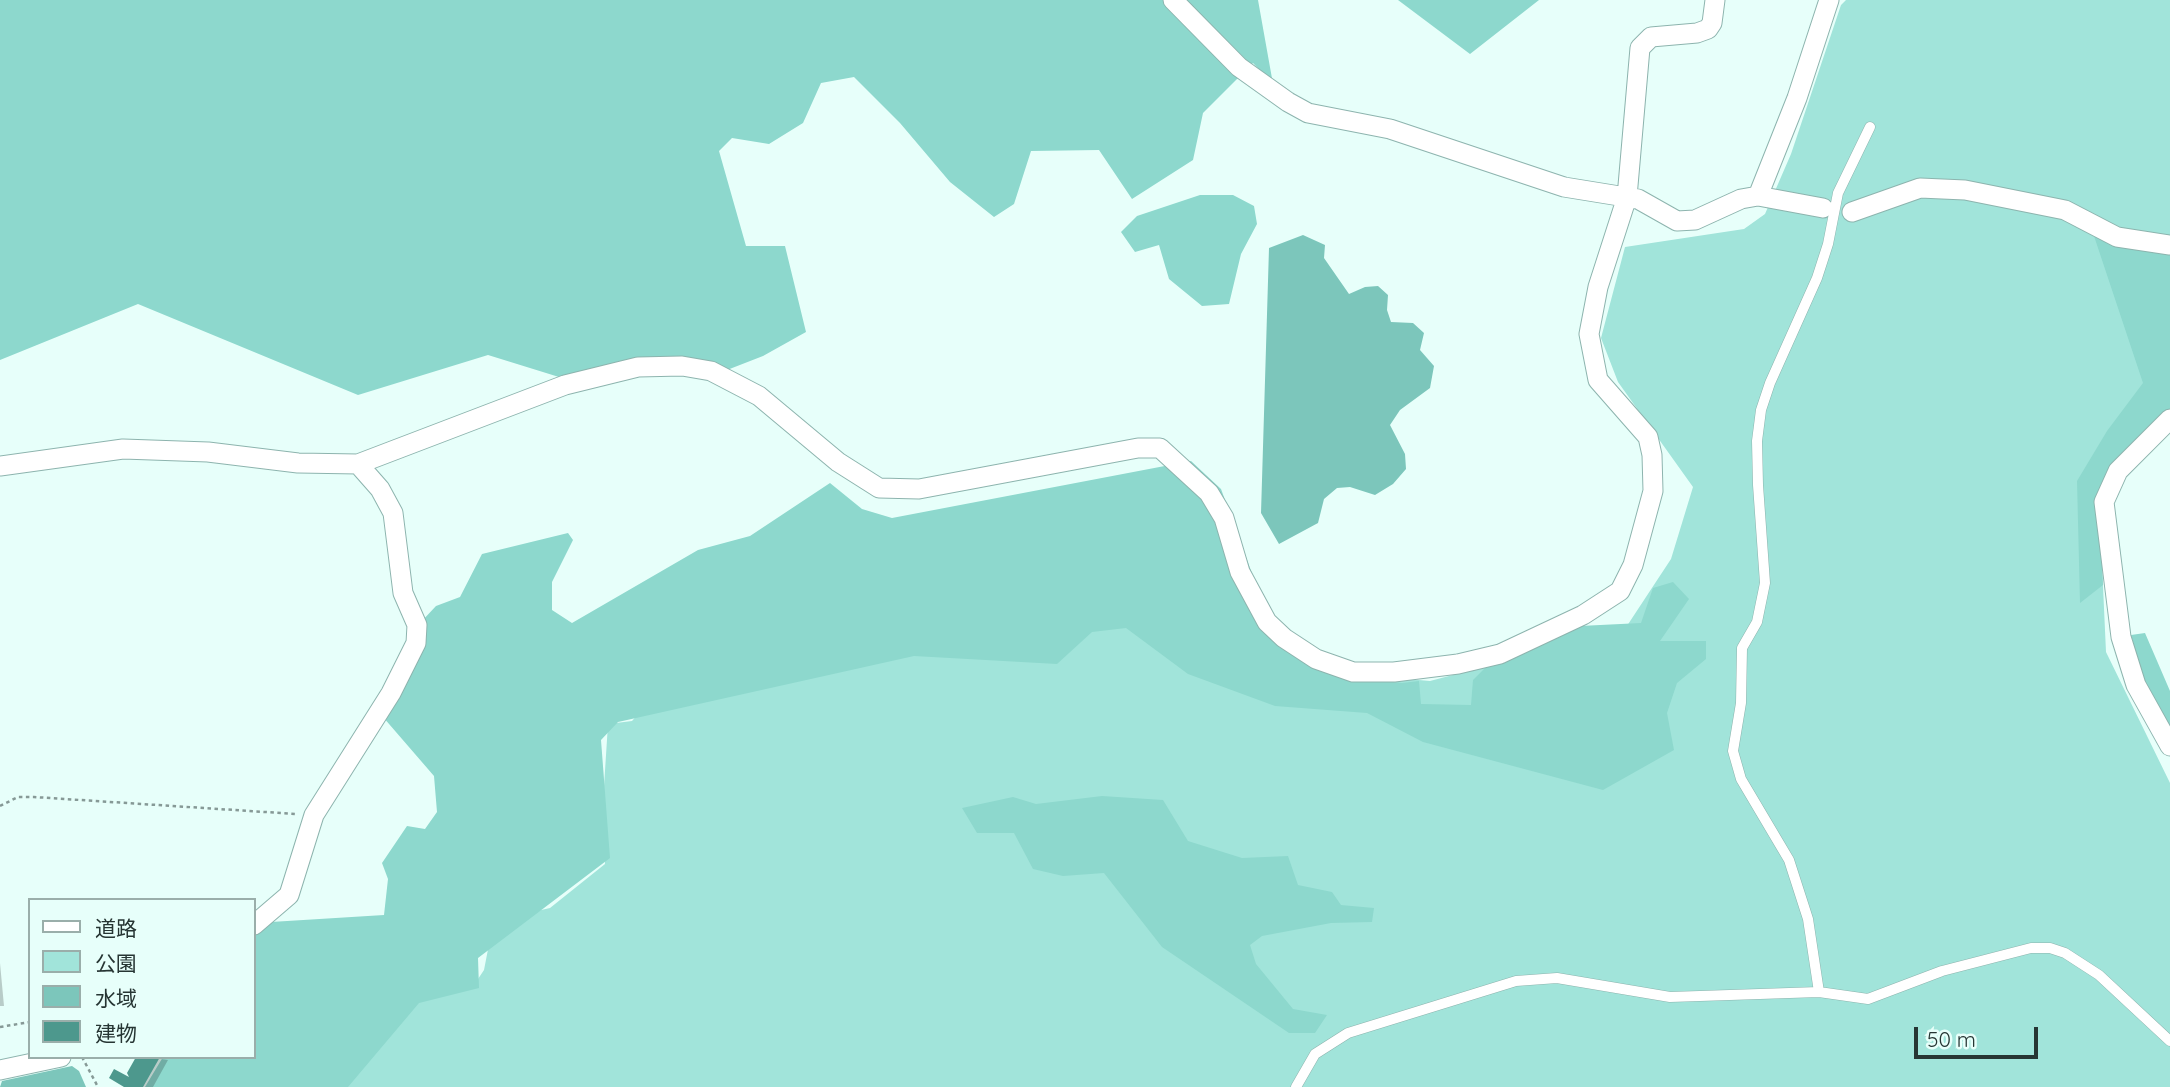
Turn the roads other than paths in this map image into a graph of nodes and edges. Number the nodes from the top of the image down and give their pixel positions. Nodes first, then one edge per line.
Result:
1 (1174, 0) edge
2 (1715, 0) edge
3 (1829, 0) edge
4 (1870, 127) dead end
5 (1758, 196) junction
6 (1627, 197) junction
7 (1823, 208) dead end
8 (1852, 212) dead end
9 (2170, 244) edge
10 (2170, 419) edge
11 (358, 464) junction
12 (0, 466) edge
13 (2170, 746) edge
14 (256, 923) edge
15 (1819, 992) junction
16 (2170, 1041) edge
17 (52, 1059) edge
18 (0, 1070) edge
19 (1296, 1087) edge

1 - 6 street
2 - 6 street
3 - 5 street
4 - 15 lane
5 - 6 street
5 - 7 street
6 - 11 street
8 - 9 street
10 - 13 street
11 - 12 street
11 - 14 street
15 - 16 lane
15 - 19 lane
17 - 18 street

